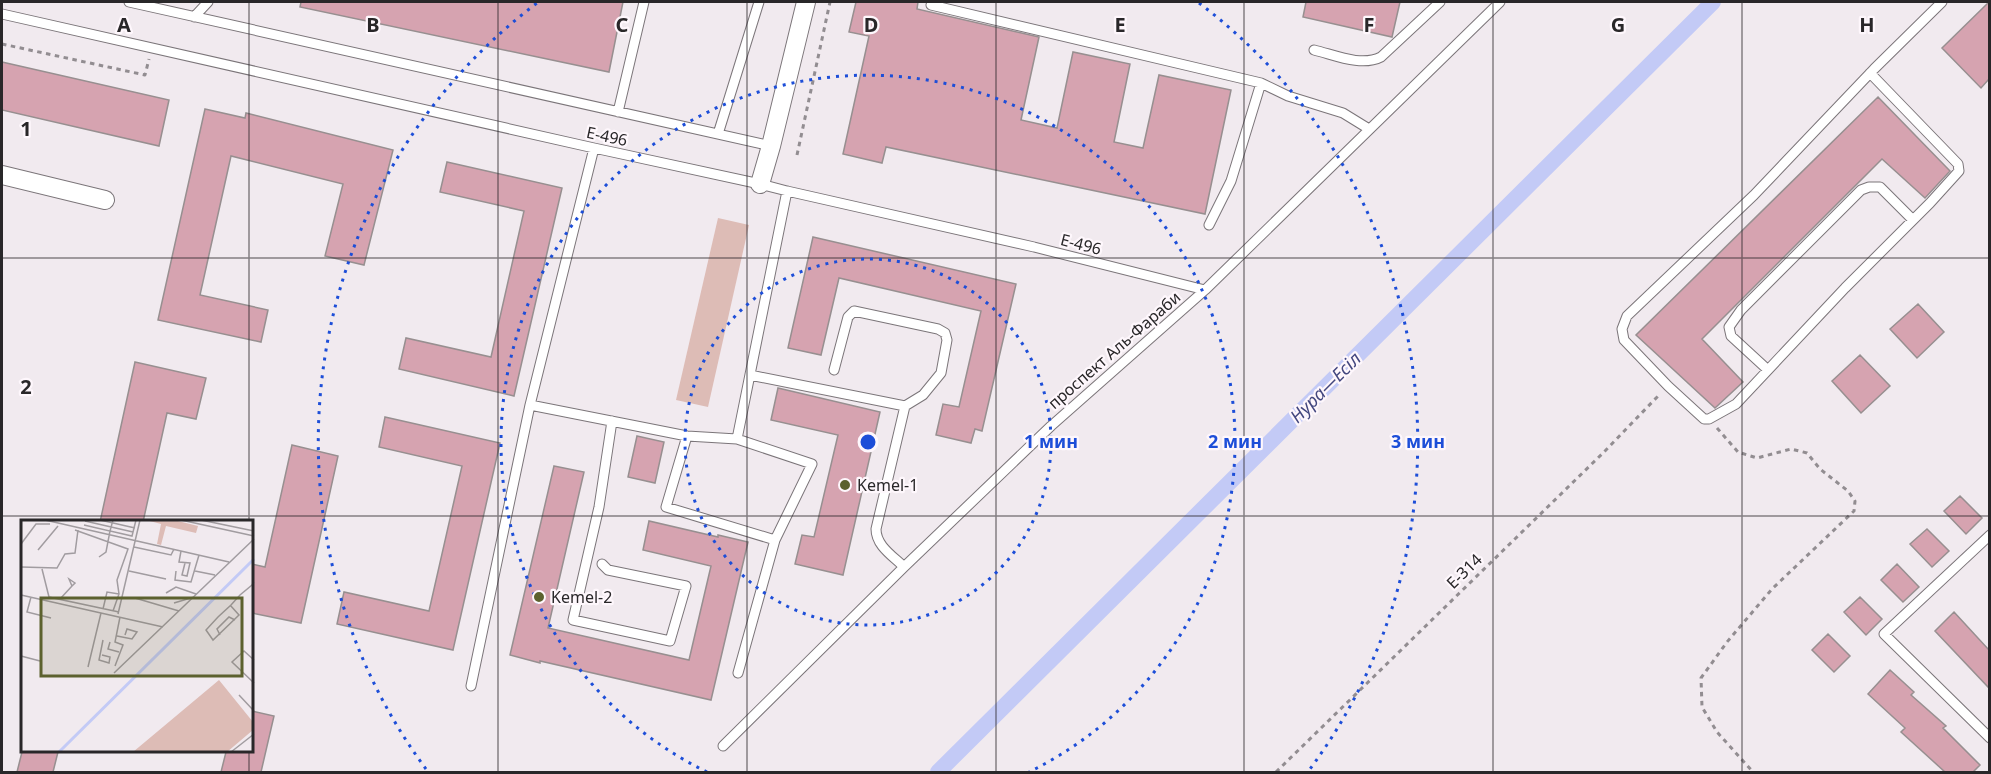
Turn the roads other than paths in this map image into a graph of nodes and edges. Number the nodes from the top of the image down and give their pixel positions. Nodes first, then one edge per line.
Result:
1 (129, 2) edge
2 (208, 2) edge
3 (644, 2) edge
4 (759, 2) edge
5 (806, 2) edge
6 (1440, 2) edge
7 (1500, 2) edge
8 (1942, 2) edge
9 (931, 5) dead end
10 (2, 15) edge
11 (194, 17) junction
12 (1314, 50) dead end
13 (1870, 73) junction
14 (1261, 83) junction
15 (618, 112) junction
16 (1369, 129) junction
17 (718, 134) junction
18 (771, 146) junction
19 (594, 148) junction
20 (2, 175) edge
21 (760, 184) junction
22 (787, 191) junction
23 (105, 200) dead end
24 (1913, 220) junction
25 (1209, 225) dead end
26 (1205, 290) junction
27 (834, 370) dead end
28 (1768, 370) junction
29 (750, 375) junction
30 (530, 405) junction
31 (905, 406) junction
32 (612, 421) junction
33 (687, 436) junction
34 (737, 440) junction
35 (1989, 535) edge
36 (775, 540) junction
37 (602, 564) dead end
38 (904, 567) junction
39 (738, 673) dead end
40 (471, 686) dead end
41 (1989, 738) edge
42 (723, 746) dead end

1 - 11 lane
2 - 11 lane
3 - 15 lane
4 - 17 lane
5 - 18 street
6 - 12 lane
7 - 16 lane, проспект Аль-Фараби
8 - 13 lane
9 - 14 lane
10 - 19 lane, E-496
11 - 15 lane
13 - 24 lane
13 - 28 lane
14 - 16 lane
14 - 25 lane
15 - 17 lane
16 - 26 lane, проспект Аль-Фараби
17 - 18 lane
18 - 21 street
19 - 21 lane, E-496
19 - 30 lane
20 - 23 street
21 - 22 lane, E-496
22 - 26 lane, E-496
22 - 29 lane
24 - 28 lane
24 - 28 lane
26 - 38 lane, проспект Аль-Фараби
27 - 31 lane
29 - 31 lane
29 - 34 lane
30 - 32 lane
30 - 40 lane
31 - 38 lane
32 - 33 lane
32 - 37 lane
33 - 34 lane
33 - 36 lane
34 - 36 lane
35 - 41 lane
36 - 39 lane
38 - 42 lane, проспект Аль-Фараби

